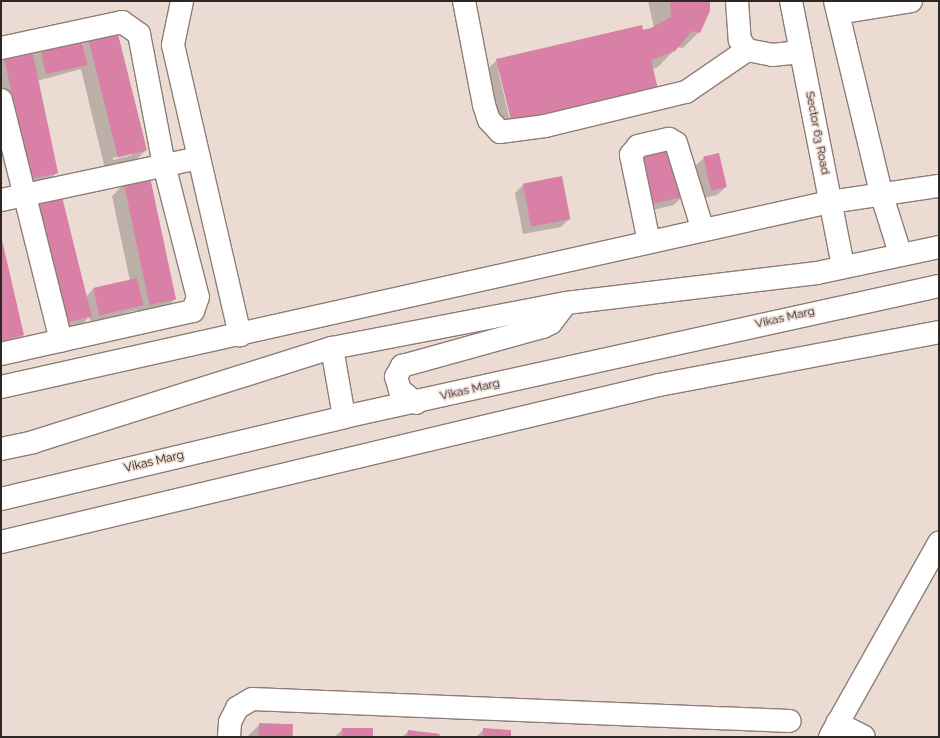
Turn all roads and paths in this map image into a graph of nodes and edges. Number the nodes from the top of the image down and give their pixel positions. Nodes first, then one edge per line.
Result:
1 (182, 1) edge
2 (464, 1) edge
3 (737, 1) edge
4 (791, 1) edge
5 (911, 1) edge
6 (836, 7) edge
7 (1, 48) edge
8 (747, 50) junction
9 (801, 52) junction
10 (1, 100) edge
11 (199, 158) junction
12 (164, 165) junction
13 (939, 186) edge
14 (881, 193) junction
15 (25, 195) junction
16 (1, 200) edge
17 (830, 202) junction
18 (702, 230) junction
19 (649, 242) junction
20 (939, 247) edge
21 (900, 253) junction
22 (843, 266) junction
23 (939, 286) edge
24 (566, 303) junction
25 (939, 332) edge
26 (240, 335) junction
27 (60, 341) junction
28 (332, 348) junction
29 (1, 354) edge
30 (1, 387) edge
31 (416, 403) junction
32 (344, 417) junction
33 (1, 437) edge
34 (33, 442) junction
35 (1, 449) edge
36 (1, 499) edge
37 (1, 542) edge
38 (939, 543) edge
39 (790, 721) dead end
40 (834, 730) edge
41 (229, 737) edge
42 (864, 737) edge

1 - 11 street
2 - 8 street
3 - 8 street
4 - 9 street, Sector 63 Road
5 - 6 street
6 - 14 street
7 - 12 street
8 - 9 street
9 - 17 street, Sector 63 Road
10 - 15 street
11 - 12 street
11 - 26 street
12 - 15 street
12 - 27 street
13 - 14 street
14 - 17 street
14 - 21 street
15 - 16 street
15 - 27 street
17 - 18 street
17 - 22 street, Sector 63 Road
18 - 19 street
18 - 19 street
19 - 26 street
20 - 21 street
21 - 22 street
22 - 24 street
23 - 31 street, Vikas Marg
24 - 28 street
24 - 31 street
25 - 37 street
26 - 30 street
27 - 29 street
28 - 32 street
28 - 34 street
31 - 32 street, Vikas Marg
32 - 36 street, Vikas Marg
33 - 34 street
34 - 35 street
38 - 40 street
39 - 41 street
40 - 42 street

